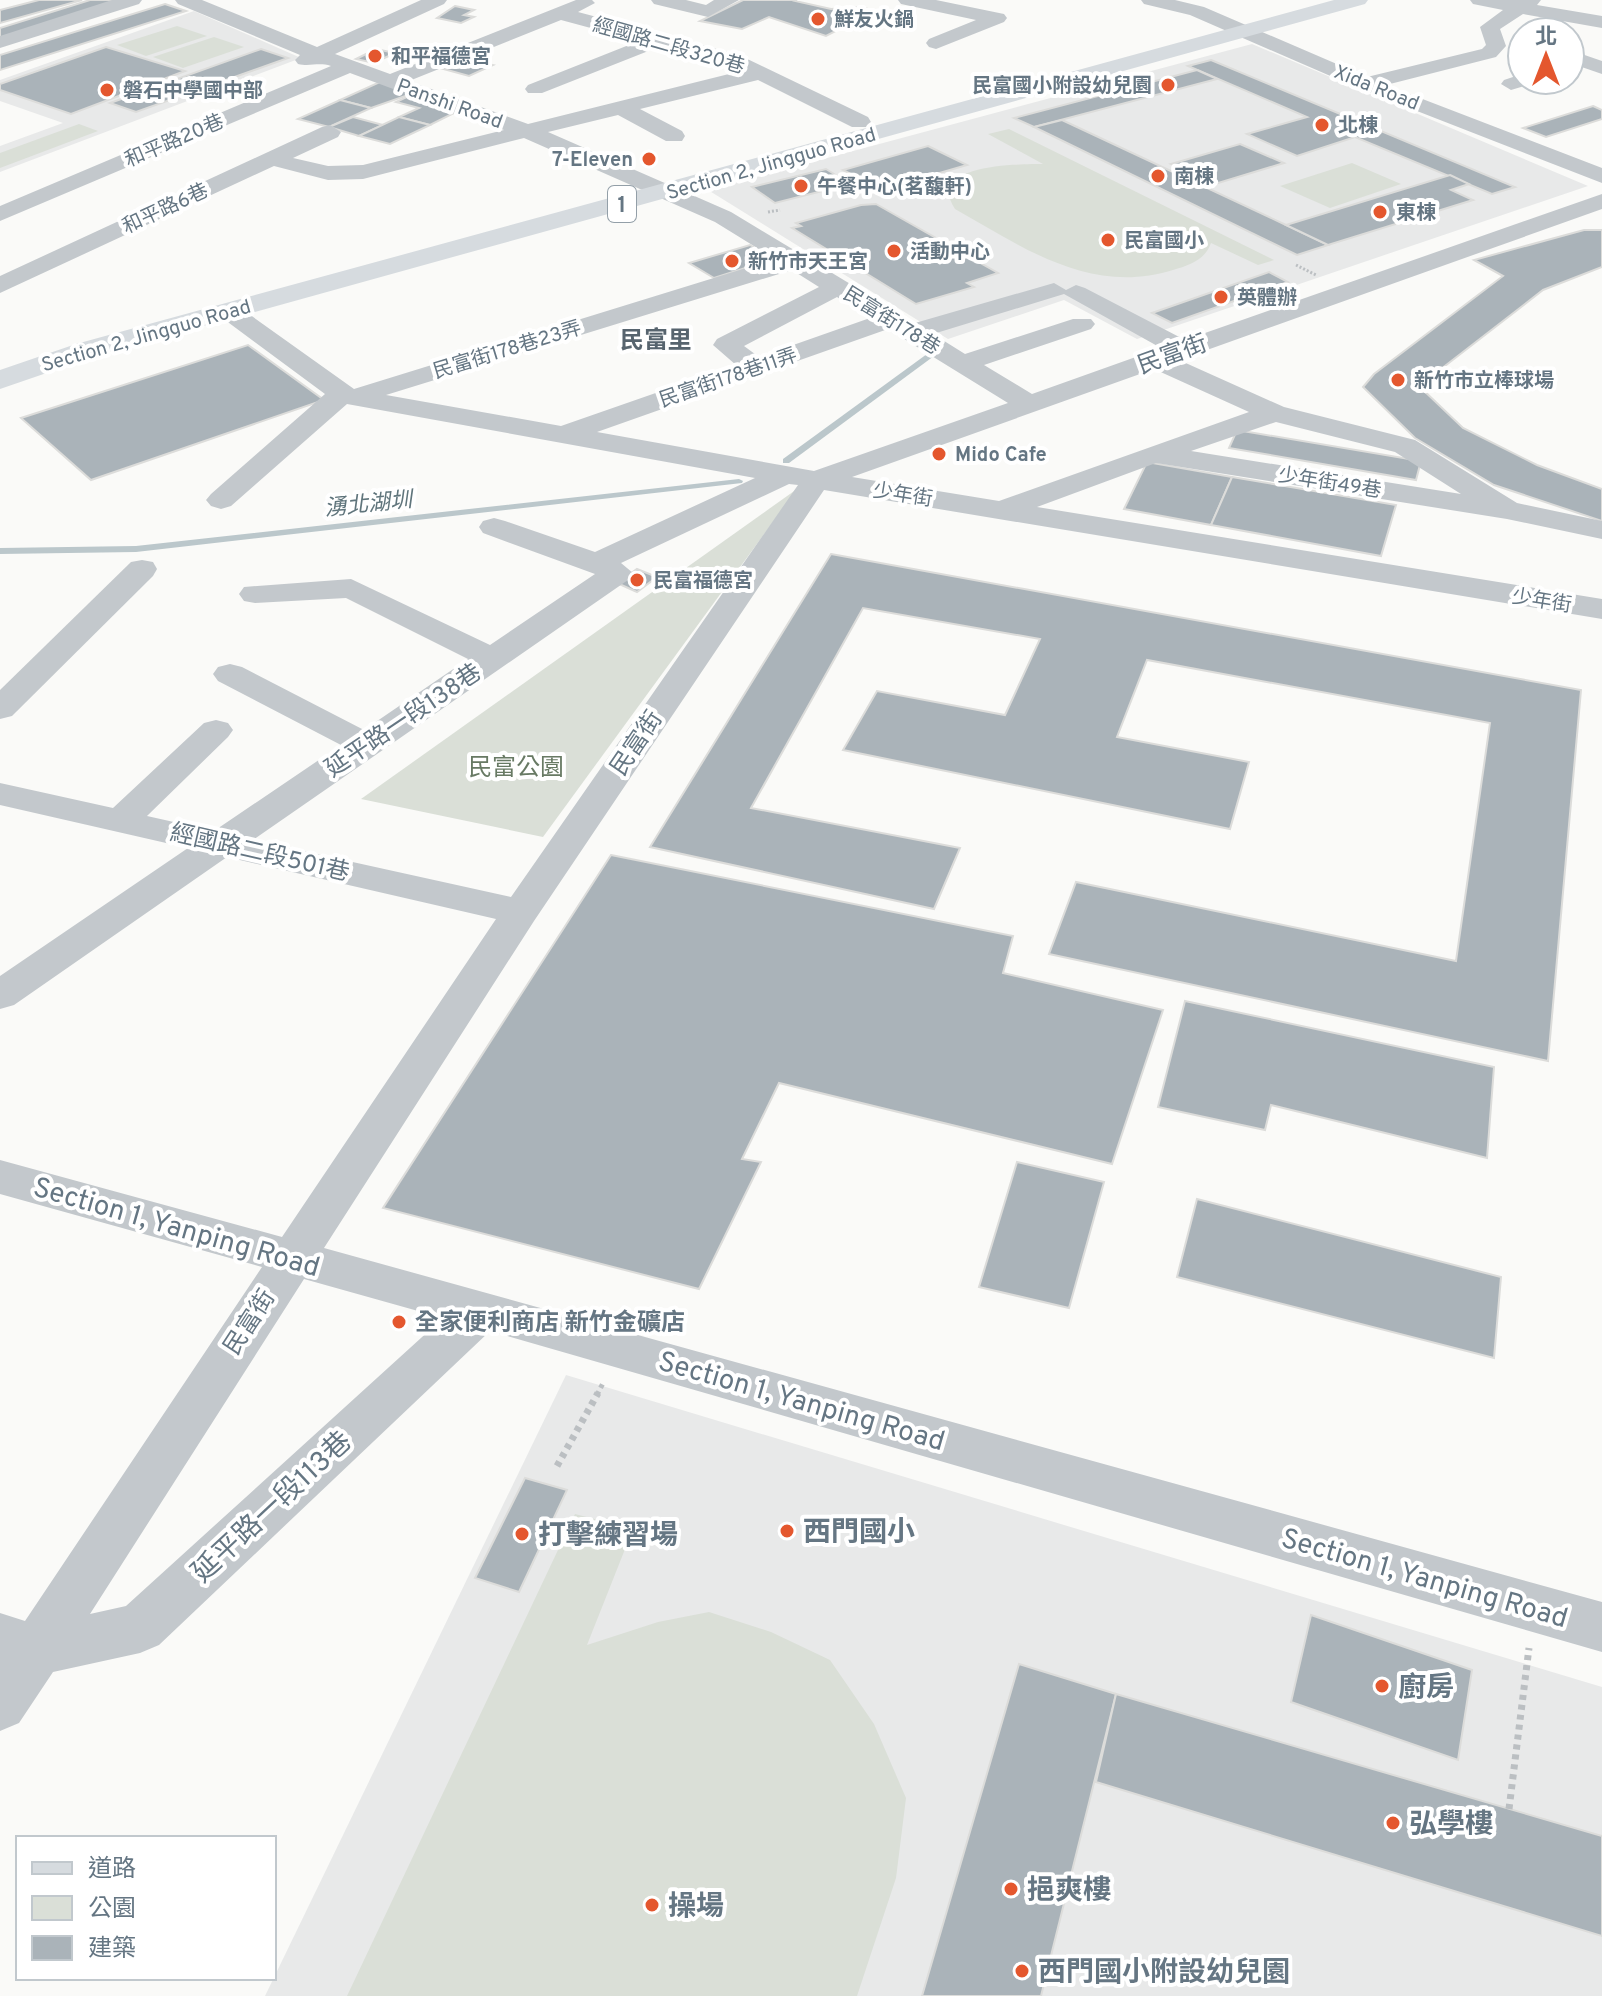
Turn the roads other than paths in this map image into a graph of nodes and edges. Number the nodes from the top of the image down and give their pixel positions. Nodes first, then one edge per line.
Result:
1 (132, 0) edge
2 (185, 0) edge
3 (437, 0) edge
4 (592, 0) edge
5 (661, 0) edge
6 (729, 0) edge
7 (913, 0) edge
8 (1151, 0) edge
9 (1310, 0) edge
10 (1358, 0) edge
11 (1480, 0) edge
12 (252, 2) edge
13 (1527, 4) edge
14 (562, 14) junction
15 (221, 15) junction
16 (1602, 22) edge
17 (1235, 26) junction
18 (1490, 27) junction
19 (1506, 32) edge
20 (661, 39) junction
21 (0, 42) edge
22 (936, 43) dead end
23 (319, 55) junction
24 (291, 66) dead end
25 (349, 66) junction
26 (760, 73) junction
27 (390, 81) junction
28 (617, 82) dead end
29 (1365, 84) junction
30 (535, 89) dead end
31 (662, 98) junction
32 (622, 108) junction
33 (161, 121) dead end
34 (860, 122) junction
35 (526, 131) junction
36 (193, 132) junction
37 (330, 132) dead end
38 (674, 136) dead end
39 (1602, 156) edge
40 (272, 159) junction
41 (1575, 166) junction
42 (1602, 176) edge
43 (642, 180) junction
44 (669, 192) junction
45 (1602, 201) edge
46 (0, 214) edge
47 (795, 261) junction
48 (0, 285) edge
49 (838, 287) junction
50 (230, 312) junction
51 (1082, 324) dead end
52 (902, 326) junction
53 (1184, 350) junction
54 (0, 357) edge
55 (1156, 360) junction
56 (963, 363) junction
57 (755, 367) junction
58 (0, 380) edge
59 (350, 396) junction
60 (1029, 404) junction
61 (1274, 413) junction
62 (564, 435) junction
63 (1154, 454) junction
64 (800, 478) junction
65 (221, 500) dead end
66 (1002, 510) junction
67 (1507, 510) junction
68 (494, 527) dead end
69 (1602, 530) edge
70 (597, 563) junction
71 (142, 569) dead end
72 (255, 594) dead end
73 (1602, 609) edge
74 (493, 659) junction
75 (230, 674) dead end
76 (0, 709) edge
77 (216, 730) dead end
78 (367, 745) junction
79 (0, 794) edge
80 (121, 821) junction
81 (224, 843) junction
82 (520, 912) junction
83 (0, 995) edge
84 (0, 1177) edge
85 (291, 1258) junction
86 (480, 1312) junction
87 (1602, 1627) edge
88 (18, 1644) edge
89 (0, 1705) edge

1 - 21 street
2 - 15 street, Panshi Road
3 - 23 street
4 - 14 street
5 - 6 street
7 - 22 street
8 - 17 street, Xida Road
9 - 17 main road, Section 2, Jingguo Road / 1
10 - 17 main road, Section 2, Jingguo Road / 1
11 - 13 street
12 - 15 street
13 - 16 street
13 - 18 street
14 - 20 street, 經國路二段320巷
14 - 27 street
15 - 23 street, Panshi Road
17 - 29 street, Xida Road
17 - 34 main road, Section 2, Jingguo Road / 1
17 - 44 main road, Section 2, Jingguo Road / 1
18 - 19 street
18 - 29 street
20 - 26 street, 經國路二段320巷
20 - 30 street
23 - 24 street
23 - 25 street, Panshi Road
25 - 27 street, Panshi Road
25 - 36 street, 和平路20巷
26 - 31 street
26 - 34 street, 經國路二段320巷
27 - 35 street, Panshi Road
28 - 31 street
29 - 41 street, Xida Road
31 - 32 street
32 - 35 street
32 - 38 street
33 - 36 street
34 - 43 main road, Section 2, Jingguo Road / 1
35 - 40 street
35 - 43 street, Panshi Road
36 - 46 street, 和平路20巷
37 - 40 street, 和平路6巷
39 - 41 street
40 - 48 street, 和平路6巷
41 - 42 street, Xida Road
43 - 44 street, Panshi Road
43 - 54 main road, Section 2, Jingguo Road / 1
44 - 47 street, 民富街178巷
44 - 50 main road, Section 2, Jingguo Road / 1
45 - 53 street, 民富街
47 - 49 street, 民富街178巷
47 - 59 street, 民富街178巷23弄
49 - 52 street, 民富街178巷
49 - 57 street
50 - 58 main road, Section 2, Jingguo Road / 1
50 - 59 street, 少年街
51 - 56 street
52 - 53 street, 民富街178巷11弄
52 - 56 street, 民富街178巷
52 - 57 street, 民富街178巷11弄
53 - 55 street, 民富街
55 - 60 street, 民富街
55 - 61 street
56 - 60 street, 民富街178巷
57 - 62 street, 民富街178巷11弄
59 - 62 street, 少年街
59 - 65 street, 民富街178巷23弄
60 - 64 street, 民富街
61 - 63 street, 少年街49巷
61 - 67 street
62 - 64 street, 少年街
63 - 66 street, 少年街49巷
63 - 67 street, 少年街49巷
64 - 66 street, 少年街
64 - 70 street
64 - 82 street, 民富街
66 - 73 street, 少年街
67 - 69 street, 少年街49巷
68 - 70 street
70 - 74 street, 延平路一段138巷
71 - 76 street
72 - 74 street
74 - 78 street, 延平路一段138巷
75 - 78 street
77 - 80 street
78 - 81 street, 延平路一段138巷
79 - 80 street, 經國路二段501巷
80 - 81 street, 經國路二段501巷
81 - 82 street, 經國路二段501巷
81 - 83 street, 延平路一段138巷
82 - 85 street, 民富街
84 - 85 street, Section 1, Yanping Road
85 - 86 street, Section 1, Yanping Road
85 - 88 street, 民富街
86 - 87 street, Section 1, Yanping Road
86 - 88 street, 延平路一段113巷
88 - 89 street, 民富街

